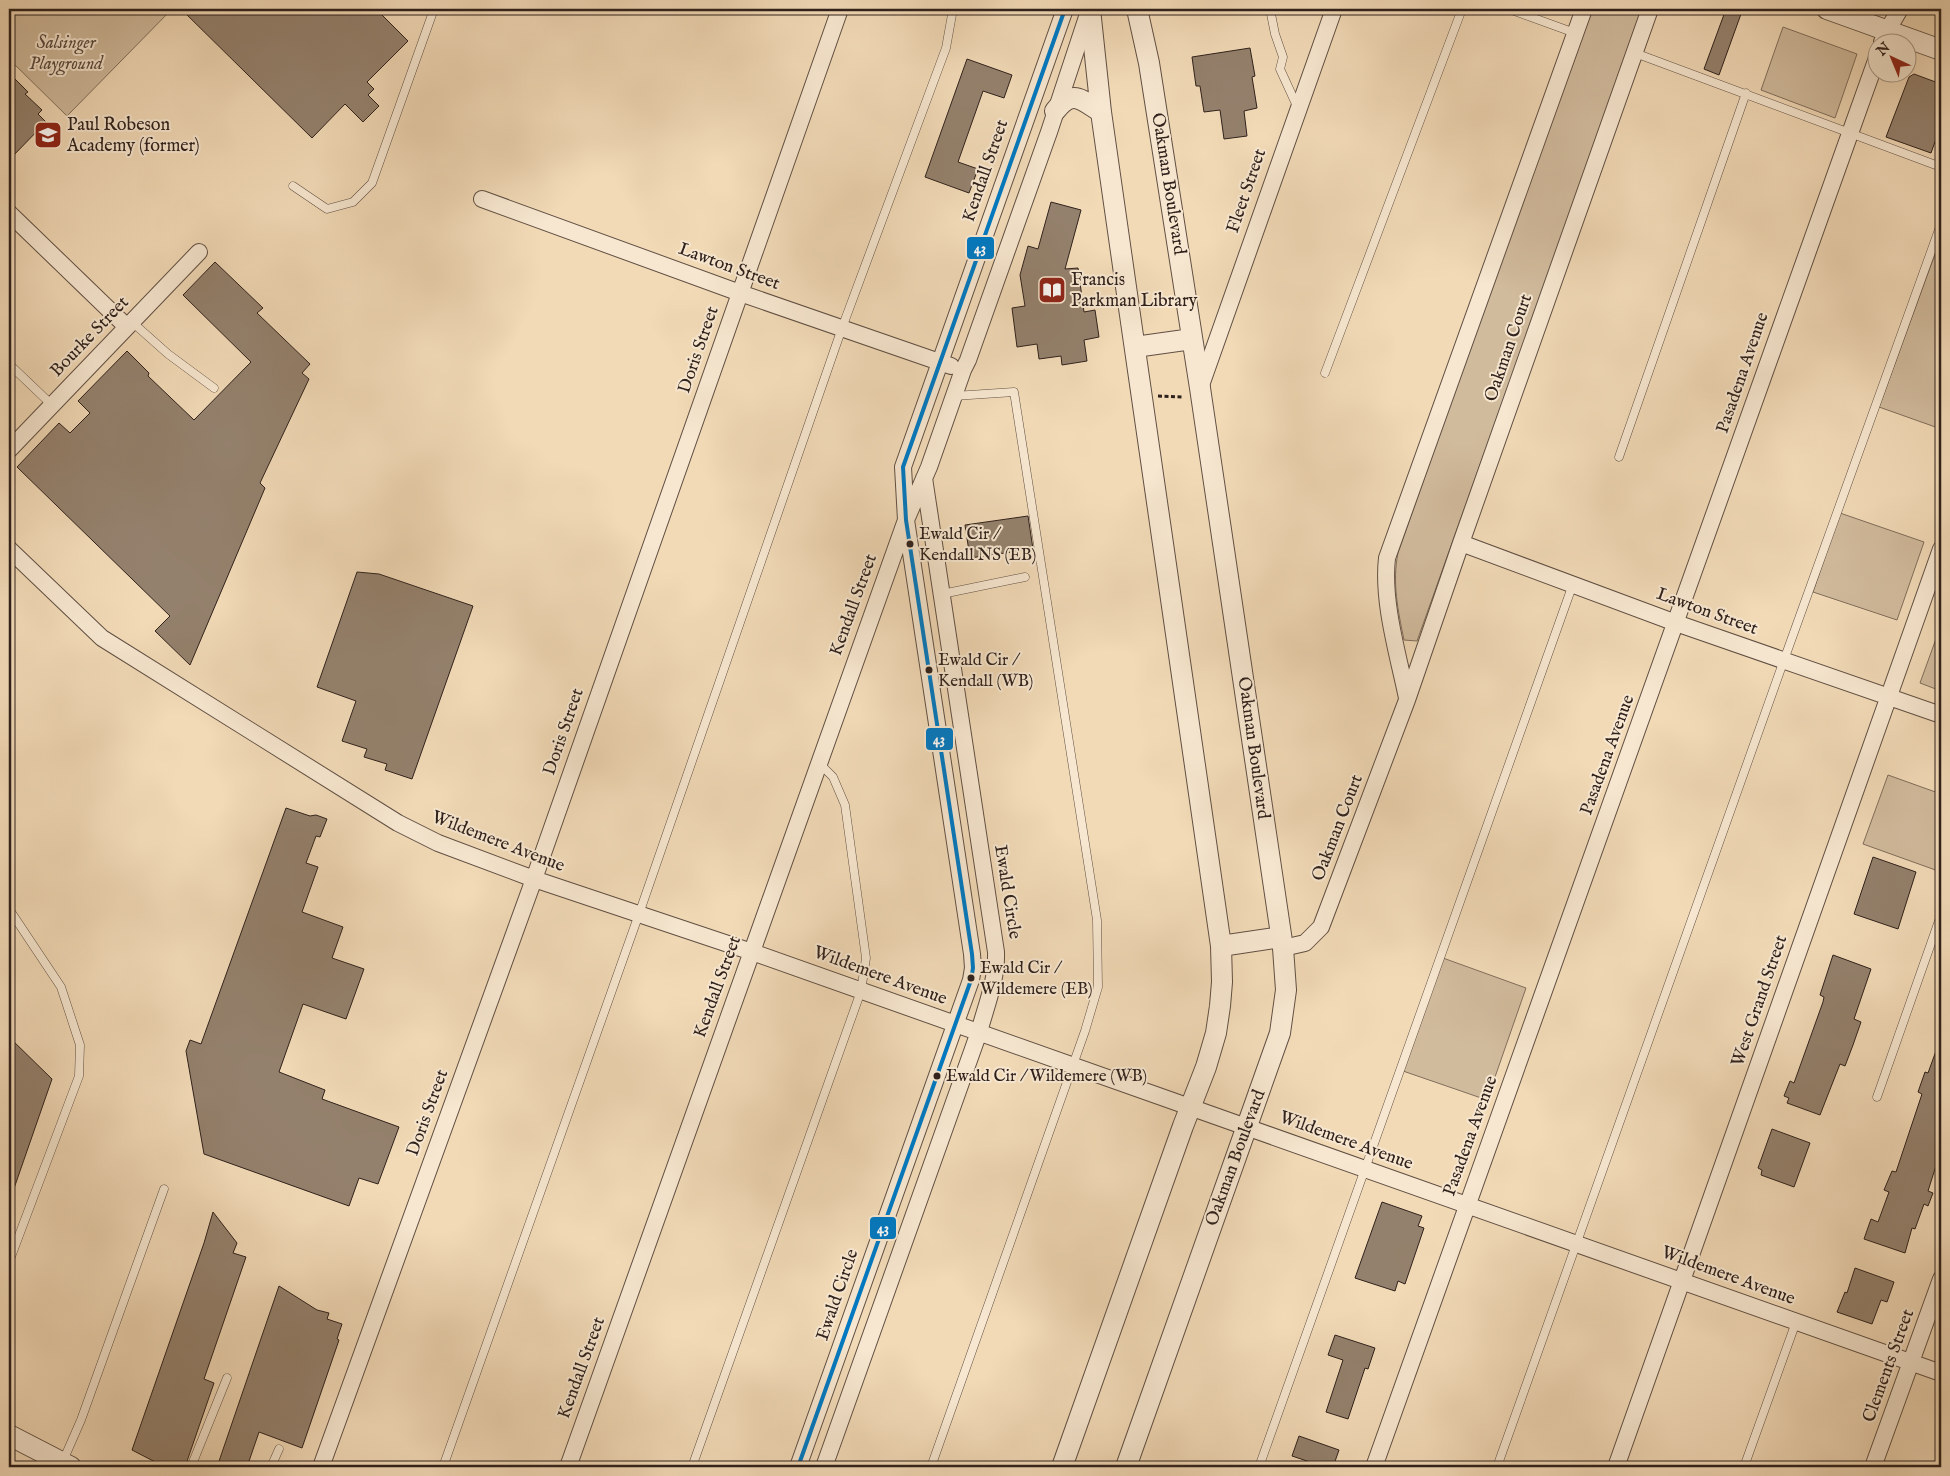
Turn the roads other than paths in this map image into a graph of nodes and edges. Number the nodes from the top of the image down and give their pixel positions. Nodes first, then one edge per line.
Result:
1 (434, 9) edge
2 (840, 9) edge
3 (953, 9) edge
4 (1065, 9) edge
5 (1090, 9) edge
6 (1137, 9) edge
7 (1270, 9) edge
8 (1334, 9) edge
9 (1462, 9) edge
10 (1509, 9) edge
11 (1584, 9) edge
12 (1650, 9) edge
13 (1827, 9) edge
14 (1900, 9) edge
15 (1876, 32) edge
16 (1886, 32) edge
17 (1575, 33) junction
18 (1918, 44) edge
19 (1941, 50) edge
20 (1635, 53) junction
21 (1868, 82) edge
22 (1746, 93) junction
23 (1298, 107) junction
24 (1055, 111) junction
25 (1102, 112) junction
26 (1849, 133) junction
27 (1941, 167) edge
28 (293, 186) dead end
29 (482, 199) dead end
30 (9, 213) edge
31 (1941, 224) edge
32 (199, 252) dead end
33 (740, 293) junction
34 (130, 325) junction
35 (842, 328) junction
36 (1192, 339) junction
37 (1134, 347) junction
38 (941, 362) junction
39 (9, 364) edge
40 (963, 370) junction
41 (1325, 373) dead end
42 (214, 388) dead end
43 (1194, 393) junction
44 (954, 396) junction
45 (52, 405) junction
46 (9, 450) edge
47 (1619, 457) dead end
48 (924, 478) junction
49 (906, 520) junction
50 (1461, 543) junction
51 (9, 549) edge
52 (1941, 549) edge
53 (1025, 577) dead end
54 (1573, 584) junction
55 (942, 594) junction
56 (1676, 623) junction
57 (1784, 660) junction
58 (1889, 697) junction
59 (1407, 700) junction
60 (1941, 715) edge
61 (819, 763) junction
62 (534, 879) junction
63 (9, 909) edge
64 (639, 914) junction
65 (1941, 915) edge
66 (1282, 942) junction
67 (1221, 946) junction
68 (752, 952) junction
69 (862, 991) junction
70 (956, 1024) junction
71 (979, 1032) junction
72 (1073, 1066) junction
73 (1876, 1097) dead end
74 (1190, 1107) junction
75 (1247, 1127) junction
76 (1364, 1169) junction
77 (164, 1189) dead end
78 (1467, 1205) junction
79 (1576, 1244) junction
80 (9, 1262) edge
81 (1941, 1279) edge
82 (1683, 1282) junction
83 (1796, 1322) junction
84 (1911, 1362) junction
85 (1941, 1373) edge
86 (227, 1378) dead end
87 (9, 1435) edge
88 (279, 1449) dead end
89 (66, 1465) edge
90 (191, 1467) edge
91 (271, 1467) edge
92 (321, 1467) edge
93 (443, 1467) edge
94 (568, 1467) edge
95 (692, 1467) edge
96 (798, 1467) edge
97 (824, 1467) edge
98 (931, 1467) edge
99 (1062, 1467) edge
100 (1126, 1467) edge
101 (1259, 1467) edge
102 (1374, 1467) edge
103 (1497, 1467) edge
104 (1616, 1467) edge
105 (1744, 1467) edge
106 (1874, 1467) edge

1 - 28 lane
2 - 33 street, Doris Street
3 - 35 lane
4 - 38 street, Kendall Street
5 - 24 street, Kendall Street
5 - 25 street
6 - 36 street, Oakman Boulevard
7 - 23 lane
8 - 23 street, Fleet Street
9 - 41 lane
10 - 17 lane
11 - 17 street
12 - 20 street, Oakman Court
13 - 15 street
14 - 16 street
17 - 59 street
18 - 19 street
20 - 22 lane
20 - 50 street, Oakman Court
21 - 26 street, Pasadena Avenue
22 - 26 lane
22 - 47 lane
23 - 43 street, Fleet Street
24 - 25 street
24 - 40 street, Kendall Street
25 - 37 street
26 - 27 lane
26 - 56 street, Pasadena Avenue
29 - 33 street, Lawton Street
30 - 34 street
31 - 57 lane
32 - 34 street, Bourke Street
33 - 35 street, Lawton Street
33 - 62 street, Doris Street
34 - 42 lane
34 - 45 street, Bourke Street
35 - 38 street, Lawton Street
35 - 64 lane
36 - 37 street
36 - 43 street, Oakman Boulevard
37 - 67 street
38 - 40 street, Lawton Street
38 - 49 street, Kendall Street
39 - 45 lane
40 - 44 street, Kendall Street
43 - 66 street, Oakman Boulevard
44 - 48 street, Kendall Street
44 - 72 lane
45 - 46 street, Bourke Street
48 - 49 street, Kendall Street
48 - 55 street, Ewald Circle
49 - 61 street, Kendall Street
49 - 70 street, Ewald Circle
50 - 54 street, Lawton Street
50 - 59 street, Oakman Court
51 - 62 street, Wildemere Avenue
52 - 58 street, West Grand Street
53 - 55 lane
54 - 56 street, Lawton Street
54 - 76 lane
55 - 71 street, Ewald Circle
56 - 57 street, Lawton Street
56 - 78 street, Pasadena Avenue
57 - 58 street, Lawton Street
57 - 79 lane
58 - 60 street, Lawton Street
58 - 82 street, West Grand Street
59 - 66 street, Oakman Court
61 - 68 street, Kendall Street
61 - 69 lane
62 - 64 street, Wildemere Avenue
62 - 92 street, Doris Street
63 - 80 lane
64 - 68 street, Wildemere Avenue
64 - 93 lane
65 - 73 lane
66 - 67 street
66 - 75 street, Oakman Boulevard
67 - 74 street
68 - 69 street, Wildemere Avenue
68 - 94 street, Kendall Street
69 - 70 street, Wildemere Avenue
69 - 95 lane
70 - 71 street, Wildemere Avenue
70 - 96 street, Ewald Circle
71 - 72 street, Wildemere Avenue
71 - 97 street, Ewald Circle
72 - 74 street, Wildemere Avenue
72 - 98 lane
74 - 75 street, Wildemere Avenue
74 - 99 street
75 - 76 street, Wildemere Avenue
75 - 100 street, Oakman Boulevard
76 - 78 street, Wildemere Avenue
76 - 101 lane
77 - 89 lane
78 - 79 street, Wildemere Avenue
78 - 102 street, Pasadena Avenue
79 - 82 street, Wildemere Avenue
79 - 103 lane
81 - 84 street, Clements Street
82 - 83 street, Wildemere Avenue
82 - 104 street, West Grand Street
83 - 84 street, Wildemere Avenue
83 - 105 lane
84 - 85 street, Wildemere Avenue
84 - 106 street, Clements Street
86 - 90 lane
87 - 89 street
88 - 91 lane

